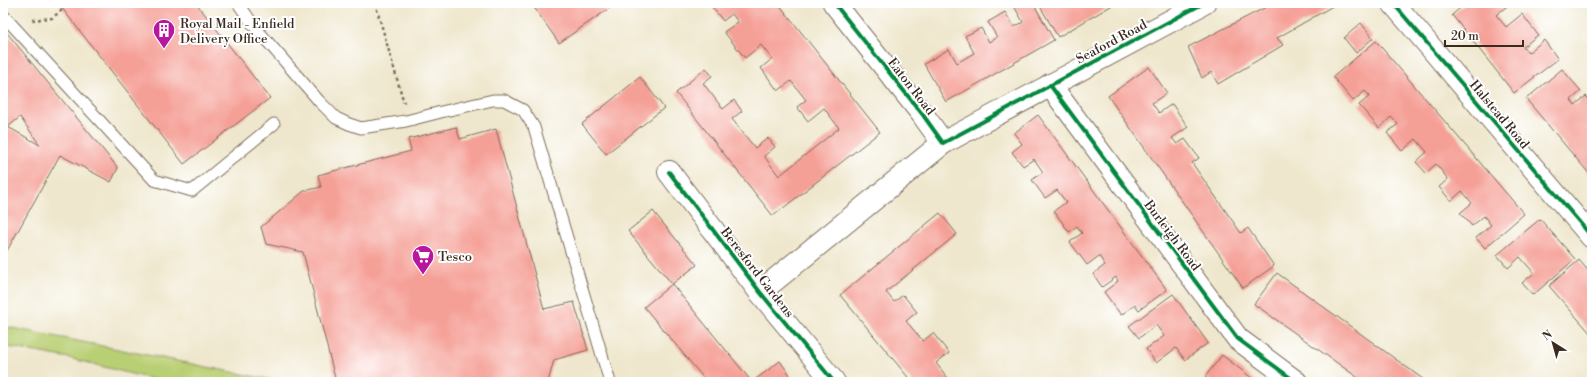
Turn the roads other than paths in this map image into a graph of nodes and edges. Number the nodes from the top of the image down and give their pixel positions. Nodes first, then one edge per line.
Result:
1 (238, 3) edge
2 (834, 3) edge
3 (1204, 3) edge
4 (1393, 3) edge
5 (3, 15) edge
6 (1050, 85) junction
7 (274, 124) dead end
8 (943, 143) junction
9 (669, 172) dead end
10 (1592, 238) edge
11 (760, 292) junction
12 (610, 382) edge
13 (834, 382) edge
14 (1296, 382) edge

1 - 12 lane
2 - 8 street, Eaton Road
3 - 6 street, Seaford Road
4 - 10 street, Halstead Road
5 - 7 lane
6 - 8 street
6 - 14 street, Burleigh Road
8 - 11 street, Beresford Gardens
9 - 11 street, Beresford Gardens
11 - 13 street, Beresford Gardens

